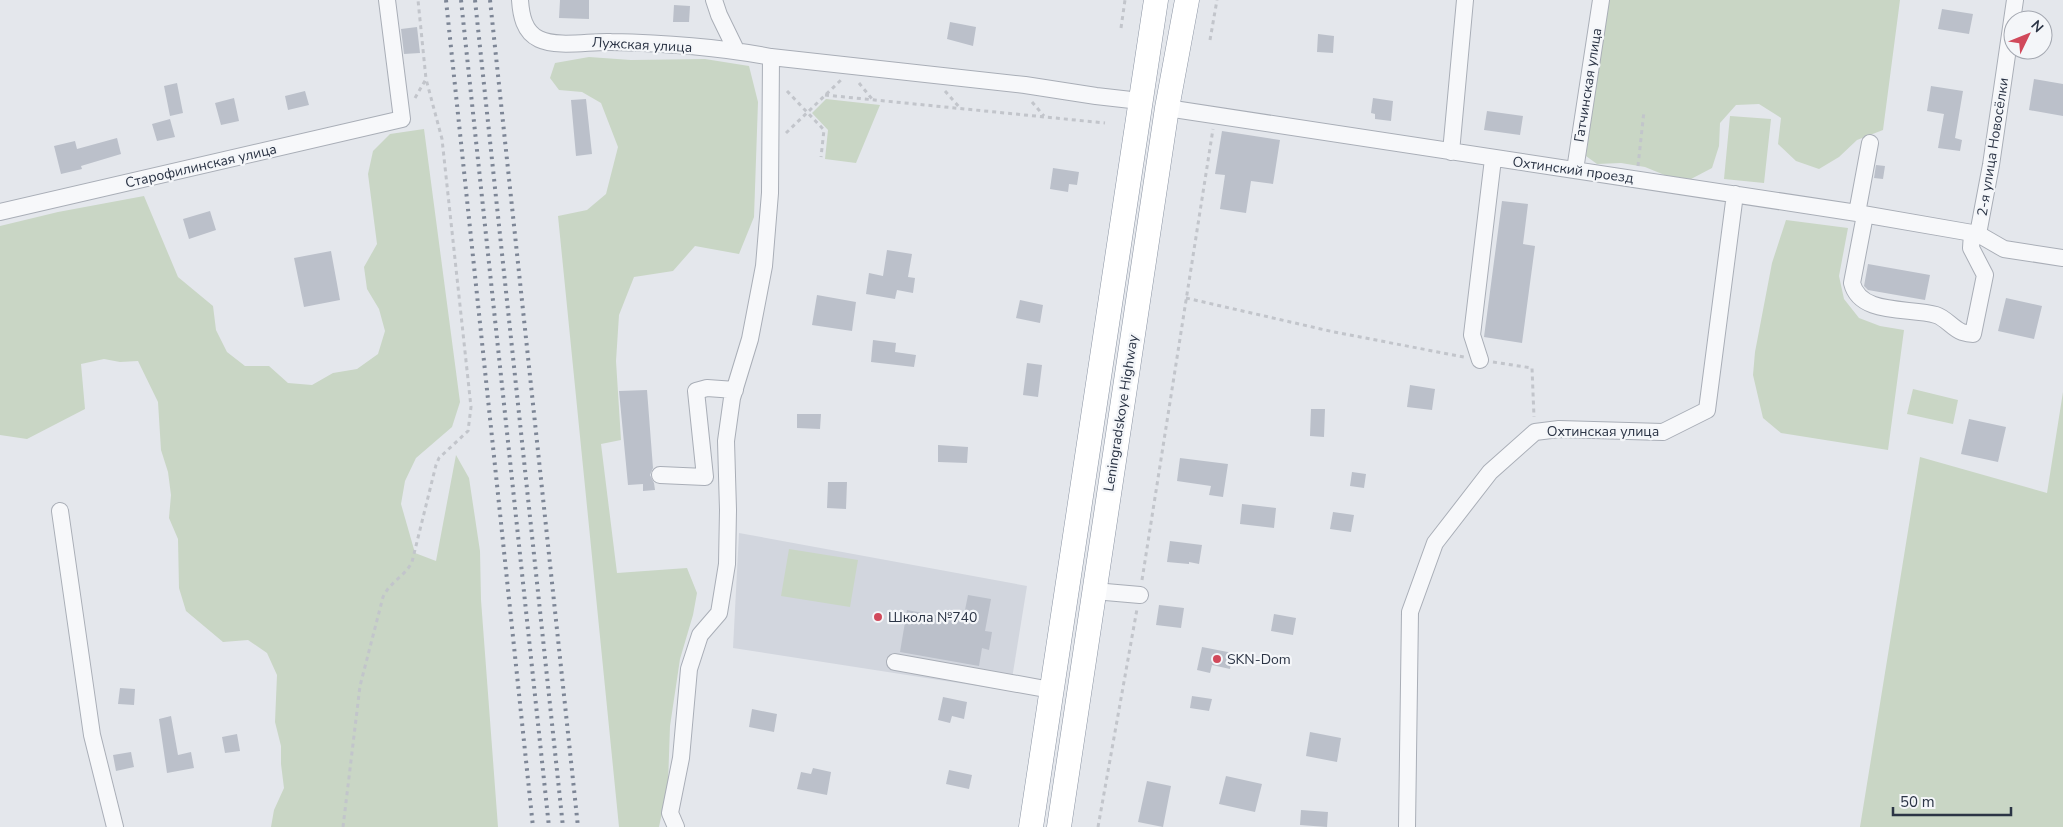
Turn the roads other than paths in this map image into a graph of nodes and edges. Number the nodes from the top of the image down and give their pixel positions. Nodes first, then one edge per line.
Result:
1 (387, 0) edge
2 (520, 0) edge
3 (714, 0) edge
4 (1156, 0) edge
5 (1187, 0) edge
6 (1465, 0) edge
7 (1601, 0) edge
8 (2015, 0) edge
9 (736, 50) junction
10 (771, 57) junction
11 (1140, 101) junction
12 (1167, 108) junction
13 (1870, 143) dead end
14 (1451, 152) junction
15 (1493, 159) junction
16 (1575, 170) junction
17 (1735, 194) junction
18 (0, 212) edge
19 (1861, 214) junction
20 (1975, 234) junction
21 (2063, 258) edge
22 (1480, 360) road end
23 (735, 390) junction
24 (660, 475) dead end
25 (60, 511) dead end
26 (1094, 591) junction
27 (1140, 595) road end
28 (895, 662) dead end
29 (1051, 690) junction
30 (115, 827) edge
31 (676, 827) edge
32 (1031, 827) edge
33 (1059, 827) edge
34 (1407, 827) edge

1 - 18 street, Старофилинская улица
2 - 9 street, Лужская улица
3 - 9 street
4 - 11 highway, Leningradskoye Highway
5 - 12 highway, Leningradskoye Highway
6 - 14 street
7 - 16 street, Гатчинская улица
8 - 20 street, 2-я улица Новосёлки
9 - 10 street, Лужская улица
10 - 11 street, Лужская улица
10 - 23 street
11 - 29 highway, Leningradskoye Highway
12 - 14 street, Охтинский проезд
12 - 26 highway, Leningradskoye Highway
13 - 19 street
14 - 15 street, Охтинский проезд
15 - 16 street, Охтинский проезд
15 - 22 street
16 - 17 street, Охтинский проезд
17 - 19 street, Охтинский проезд
17 - 34 street, Охтинская улица
19 - 20 street, Охтинский проезд
19 - 20 street, 2-я улица Новосёлки
20 - 21 street
23 - 24 street
23 - 31 street
25 - 30 street
26 - 27 street
26 - 33 highway, Leningradskoye Highway
28 - 29 street
29 - 32 highway, Leningradskoye Highway

